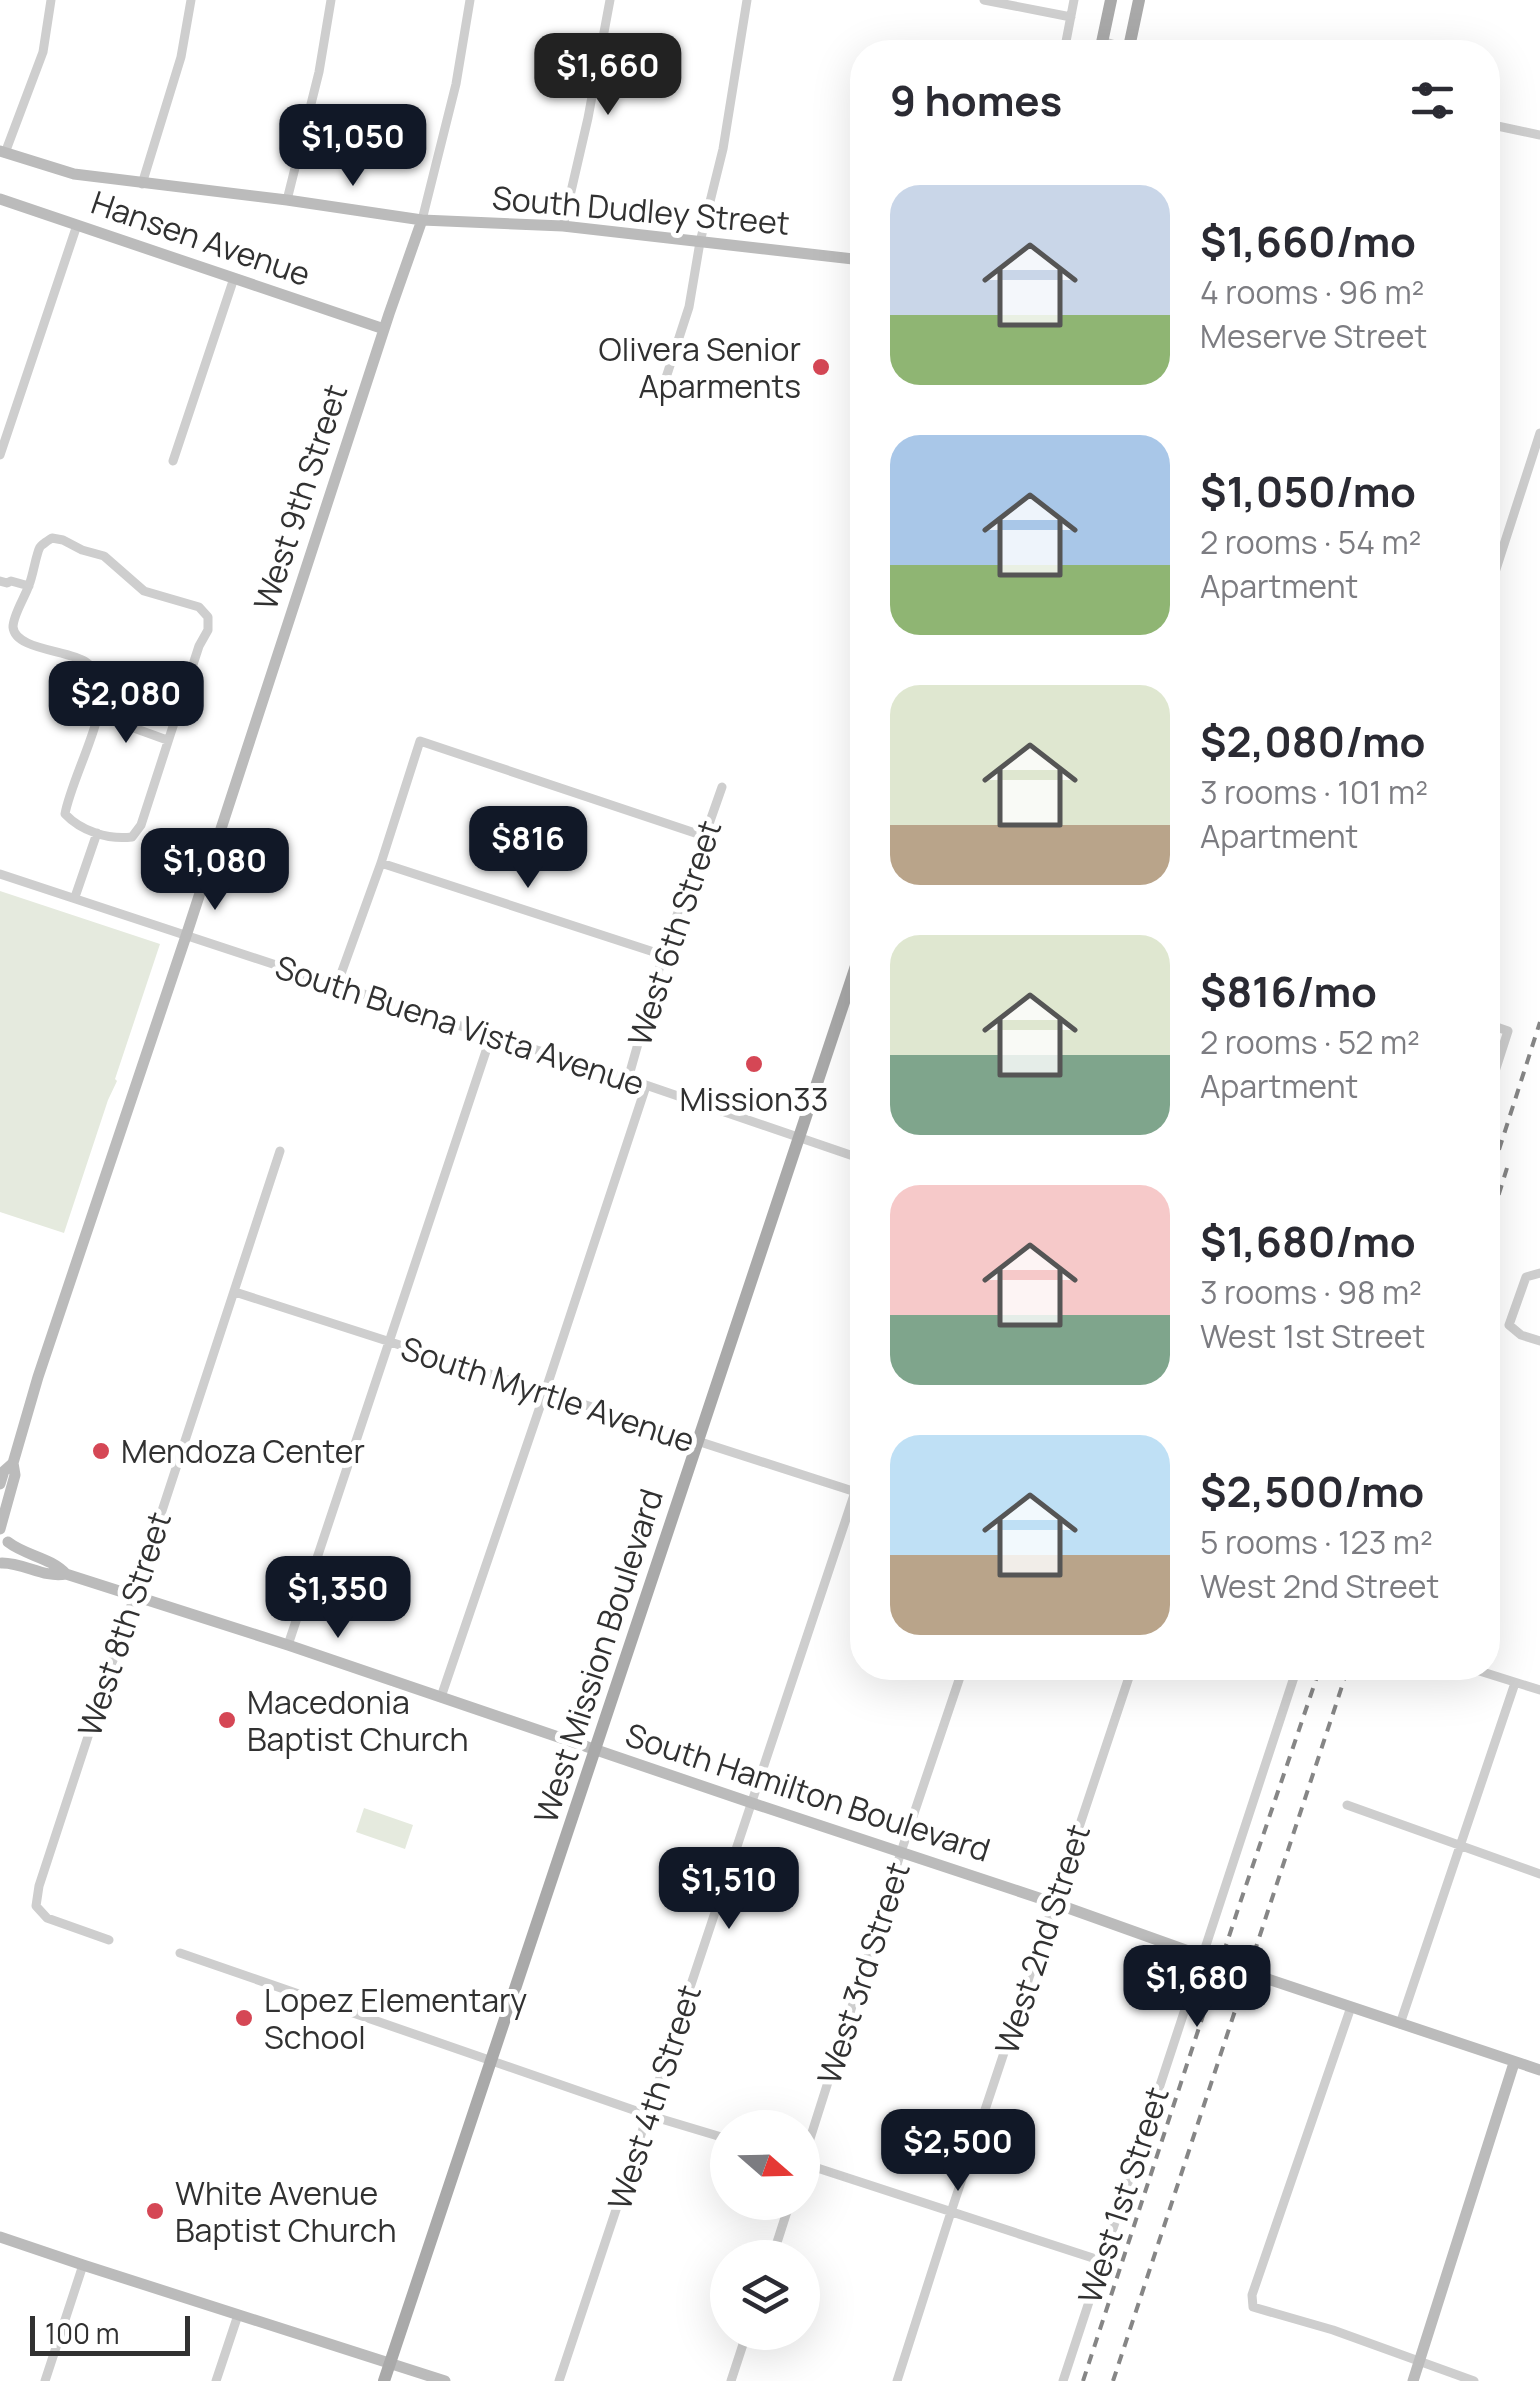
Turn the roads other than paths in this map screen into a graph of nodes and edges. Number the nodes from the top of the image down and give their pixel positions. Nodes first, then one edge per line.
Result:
1 (51, 0) edge
2 (191, 0) edge
3 (331, 0) edge
4 (470, 0) edge
5 (610, 0) edge
6 (748, 0) edge
7 (984, 0) edge
8 (1074, 0) edge
9 (1111, 0) edge
10 (1138, 0) edge
11 (1071, 16) junction
12 (1066, 40) edge
13 (1102, 40) edge
14 (1133, 40) edge
15 (1500, 127) edge
16 (1540, 135) edge
17 (2, 152) edge
18 (142, 184) junction
19 (0, 199) edge
20 (286, 200) junction
21 (422, 220) junction
22 (78, 225) junction
23 (563, 226) junction
24 (700, 242) junction
25 (850, 259) edge
26 (234, 278) junction
27 (384, 329) junction
28 (661, 393) dead end
29 (1540, 433) edge
30 (0, 455) edge
31 (173, 461) dead end
32 (1500, 557) edge
33 (4, 578) edge
34 (29, 586) junction
35 (98, 715) junction
36 (167, 740) junction
37 (722, 787) dead end
38 (97, 833) junction
39 (704, 836) junction
40 (381, 864) junction
41 (0, 874) edge
42 (75, 897) junction
43 (186, 936) junction
44 (664, 955) junction
45 (850, 984) edge
46 (336, 985) junction
47 (1500, 1028) edge
48 (491, 1036) junction
49 (1500, 1055) edge
50 (628, 1079) junction
51 (646, 1086) junction
52 (798, 1138) junction
53 (280, 1150) dead end
54 (850, 1155) edge
55 (1540, 1273) edge
56 (234, 1292) junction
57 (1540, 1341) edge
58 (390, 1342) junction
59 (545, 1392) junction
60 (696, 1442) junction
61 (13, 1463) junction
62 (0, 1484) edge
63 (850, 1490) edge
64 (850, 1519) edge
65 (0, 1529) edge
66 (8, 1542) junction
67 (1, 1563) edge
68 (66, 1574) junction
69 (133, 1596) junction
70 (288, 1646) junction
71 (1500, 1678) edge
72 (959, 1680) edge
73 (1128, 1680) edge
74 (1292, 1680) edge
75 (1515, 1683) junction
76 (1540, 1690) edge
77 (441, 1697) junction
78 (596, 1751) junction
79 (752, 1803) junction
80 (1347, 1805) dead end
81 (1462, 1847) junction
82 (901, 1852) junction
83 (1540, 1874) edge
84 (1054, 1903) junction
85 (109, 1940) dead end
86 (180, 1954) dead end
87 (1201, 1956) junction
88 (1352, 2007) junction
89 (1400, 2024) junction
90 (494, 2060) junction
91 (1514, 2063) junction
92 (1540, 2070) edge
93 (820, 2110) edge
94 (648, 2114) junction
95 (710, 2134) edge
96 (820, 2170) edge
97 (950, 2212) junction
98 (0, 2237) edge
99 (1102, 2261) junction
100 (82, 2266) junction
101 (238, 2315) junction
102 (741, 2350) edge
103 (1420, 2361) junction
104 (390, 2363) junction
105 (45, 2381) edge
106 (216, 2381) edge
107 (384, 2381) edge
108 (444, 2381) edge
109 (559, 2381) edge
110 (731, 2381) edge
111 (897, 2381) edge
112 (1063, 2381) edge
113 (1413, 2381) edge
114 (1474, 2381) edge

1 - 17 street
2 - 18 street
3 - 20 street
4 - 21 street, West 9th Street
5 - 23 street
6 - 24 street
7 - 11 street
8 - 11 street
9 - 13 main road
10 - 14 main road
11 - 12 street
15 - 16 street
17 - 18 street, South Dudley Street
18 - 20 street, South Dudley Street
19 - 22 street, Hansen Avenue
20 - 21 street, South Dudley Street
21 - 23 street, South Dudley Street
21 - 27 street, West 9th Street
22 - 26 street, Hansen Avenue
22 - 30 street
23 - 24 street, South Dudley Street
24 - 25 street, South Dudley Street
24 - 28 street
26 - 27 street, Hansen Avenue
26 - 31 street
27 - 43 street, West 9th Street
29 - 32 street
33 - 34 street
34 - 35 street
34 - 36 street
35 - 36 street
35 - 38 street
36 - 38 street
37 - 39 street, West 6th Street
38 - 42 street
39 - 40 street
39 - 44 street, West 6th Street
40 - 44 street
40 - 46 street
41 - 42 street, South Buena Vista Avenue
42 - 43 street, South Buena Vista Avenue
43 - 46 street, South Buena Vista Avenue
43 - 61 street, West 9th Street
44 - 50 street, West 6th Street
45 - 52 main road, West Mission Boulevard
46 - 48 street, South Buena Vista Avenue
47 - 49 street
48 - 50 street, South Buena Vista Avenue
48 - 58 street
50 - 51 street, South Buena Vista Avenue
51 - 52 street, South Buena Vista Avenue
51 - 59 street, West 6th Street
52 - 54 street, South Buena Vista Avenue
52 - 60 main road, West Mission Boulevard
53 - 56 street, West 8th Street
55 - 57 street
56 - 58 street, South Myrtle Avenue
56 - 69 street, West 8th Street
58 - 59 street, South Myrtle Avenue
58 - 70 street
59 - 60 street, South Myrtle Avenue
59 - 77 street, West 6th Street
60 - 63 street, South Myrtle Avenue
60 - 78 main road, West Mission Boulevard
61 - 62 street, West 9th Street
61 - 65 street, West 9th Street
64 - 79 street, West 4th Street
65 - 66 street
66 - 67 street
66 - 68 street, South Hamilton Boulevard
67 - 68 street, South Hamilton Boulevard
68 - 69 street, South Hamilton Boulevard
69 - 70 street, South Hamilton Boulevard
69 - 85 street, West 8th Street
70 - 77 street, South Hamilton Boulevard
71 - 75 street
72 - 82 street, West 3rd Street
73 - 84 street, West 2nd Street
74 - 87 street, West 1st Street
75 - 76 street
75 - 81 street
77 - 78 street, South Hamilton Boulevard
78 - 79 street, South Hamilton Boulevard
78 - 90 main road, West Mission Boulevard
79 - 82 street, South Hamilton Boulevard
79 - 94 street, West 4th Street
80 - 81 street
81 - 83 street
81 - 89 street
82 - 84 street, South Hamilton Boulevard
82 - 93 street, West 3rd Street
84 - 87 street, South Hamilton Boulevard
84 - 97 street, West 2nd Street
86 - 90 street
87 - 88 street, South Hamilton Boulevard
87 - 99 street, West 1st Street
88 - 89 street, South Hamilton Boulevard
88 - 103 street
89 - 91 street, South Hamilton Boulevard
90 - 94 street
90 - 104 main road, West Mission Boulevard
91 - 92 street, South Hamilton Boulevard
91 - 103 street
94 - 95 street
94 - 109 street, West 4th Street
96 - 97 street
97 - 99 street
97 - 111 street, West 2nd Street
98 - 100 street
99 - 112 street, West 1st Street
100 - 101 street
100 - 105 street
101 - 104 street
101 - 106 street
102 - 110 street
103 - 113 street
103 - 114 street
104 - 107 main road, West Mission Boulevard
104 - 108 street

